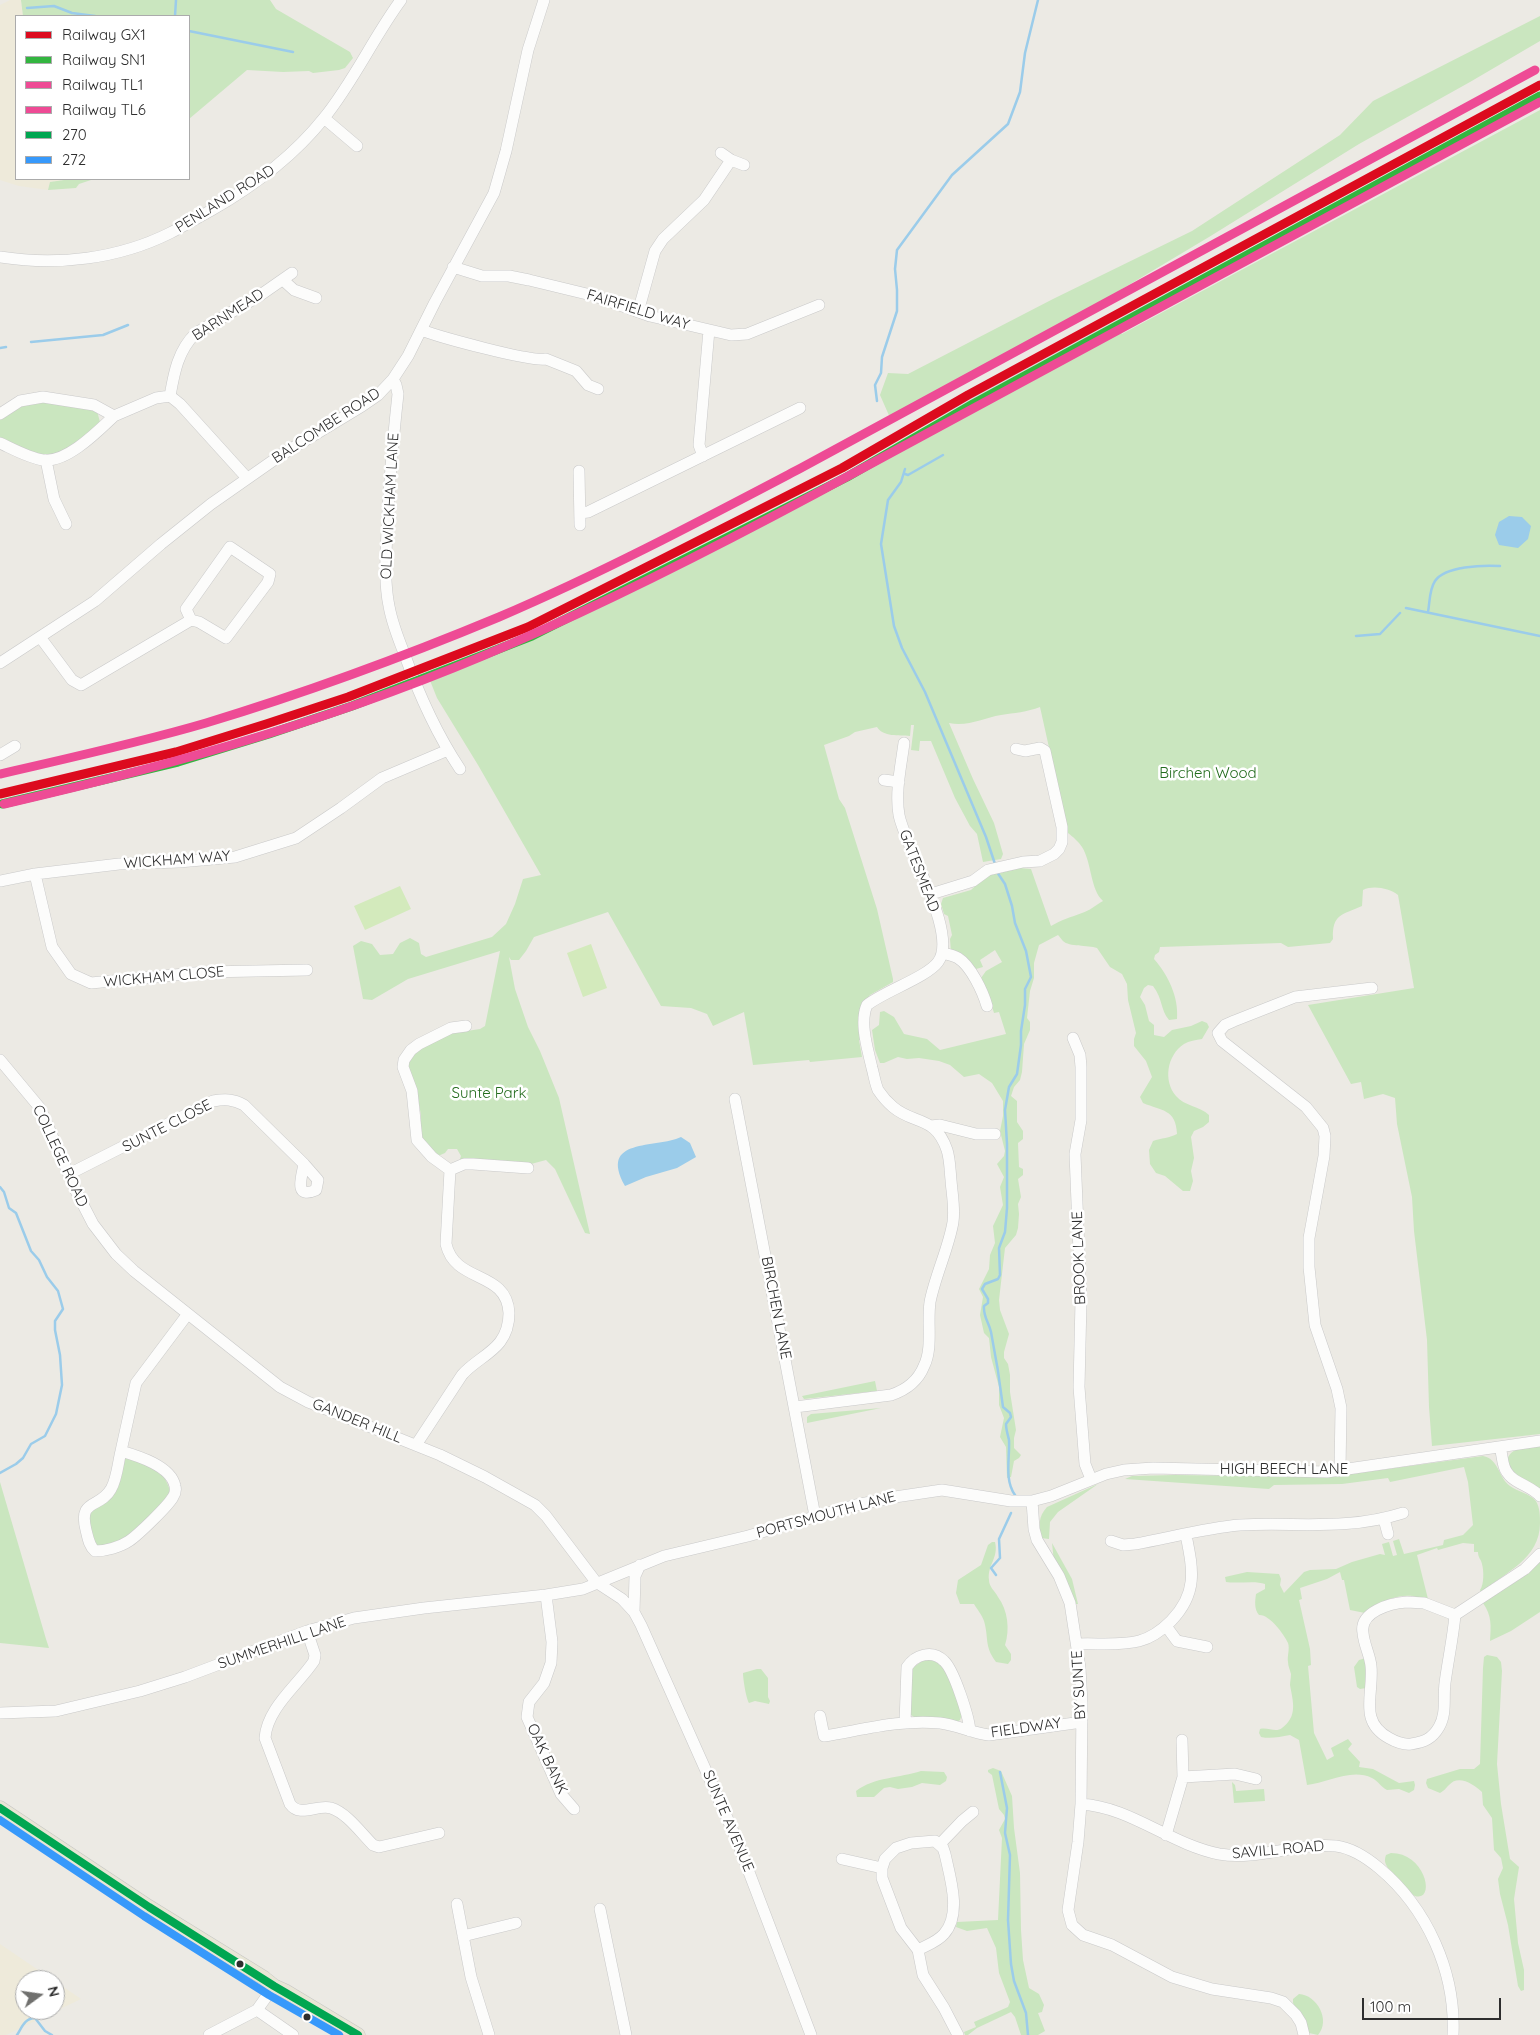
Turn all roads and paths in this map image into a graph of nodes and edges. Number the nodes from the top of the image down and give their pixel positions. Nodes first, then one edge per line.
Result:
1 (544, 0) edge
2 (398, 1) edge
3 (324, 118) junction
4 (357, 146) dead end
5 (744, 166) dead end
6 (0, 257) edge
7 (453, 267) junction
8 (316, 298) dead end
9 (819, 305) dead end
10 (638, 312) junction
11 (421, 330) junction
12 (709, 330) junction
13 (393, 378) junction
14 (598, 389) dead end
15 (170, 396) junction
16 (800, 408) dead end
17 (0, 414) edge
18 (114, 416) junction
19 (0, 443) edge
20 (703, 456) junction
21 (46, 460) junction
22 (579, 471) dead end
23 (247, 478) junction
24 (66, 524) dead end
25 (188, 615) junction
26 (40, 637) junction
27 (0, 662) edge
28 (904, 743) dead end
29 (15, 746) dead end
30 (1016, 749) dead end
31 (448, 750) junction
32 (0, 755) edge
33 (460, 769) dead end
34 (884, 780) dead end
35 (899, 782) junction
36 (35, 874) junction
37 (0, 881) edge
38 (931, 894) junction
39 (942, 953) junction
40 (307, 970) dead end
41 (1372, 988) dead end
42 (987, 1006) dead end
43 (466, 1026) dead end
44 (1073, 1038) dead end
45 (0, 1060) edge
46 (735, 1099) dead end
47 (931, 1126) junction
48 (961, 1132) junction
49 (995, 1134) dead end
50 (946, 1148) junction
51 (304, 1164) dead end
52 (528, 1168) dead end
53 (450, 1170) junction
54 (69, 1174) junction
55 (116, 1254) joint
56 (187, 1315) junction
57 (795, 1407) junction
58 (1540, 1441) edge
59 (416, 1445) junction
60 (1500, 1447) junction
61 (121, 1451) junction
62 (1340, 1470) junction
63 (1091, 1479) junction
64 (1060, 1492) joint
65 (1540, 1496) edge
66 (1032, 1501) junction
67 (1403, 1513) dead end
68 (815, 1516) junction
69 (1384, 1519) junction
70 (1388, 1534) dead end
71 (1186, 1535) junction
72 (1111, 1541) dead end
73 (1540, 1554) edge
74 (640, 1565) junction
75 (596, 1582) junction
76 (546, 1595) junction
77 (634, 1612) junction
78 (1455, 1615) junction
79 (1166, 1626) junction
80 (307, 1631) junction
81 (1077, 1644) junction
82 (1207, 1647) dead end
83 (0, 1713) edge
84 (820, 1716) dead end
85 (1082, 1722) junction
86 (905, 1723) junction
87 (970, 1731) junction
88 (1182, 1740) dead end
89 (1183, 1777) junction
90 (1256, 1779) dead end
91 (1081, 1804) junction
92 (0, 1808) edge
93 (574, 1809) dead end
94 (973, 1812) dead end
95 (439, 1833) dead end
96 (1166, 1835) junction
97 (940, 1844) junction
98 (842, 1858) dead end
99 (882, 1868) junction
100 (456, 1904) dead end
101 (600, 1909) dead end
102 (516, 1923) dead end
103 (463, 1936) junction
104 (918, 1950) junction
105 (274, 1986) junction
106 (257, 2010) junction
107 (209, 2035) edge
108 (293, 2035) edge
109 (358, 2035) edge
110 (489, 2035) edge
111 (626, 2035) edge
112 (811, 2035) edge
113 (958, 2035) edge
114 (1304, 2035) edge
115 (1453, 2035) edge

1 - 7 street, BALCOMBE ROAD
2 - 3 street, PENLAND ROAD
3 - 4 street
3 - 6 street, PENLAND ROAD
5 - 10 street
7 - 10 street, FAIRFIELD WAY
7 - 11 street, BALCOMBE ROAD
8 - 15 street, BARNMEAD
9 - 12 street, FAIRFIELD WAY
10 - 12 street, FAIRFIELD WAY
11 - 13 street, BALCOMBE ROAD
11 - 14 street
12 - 20 street
13 - 23 street, BALCOMBE ROAD
13 - 31 street, OLD WICKHAM LANE
15 - 18 street
15 - 23 street
16 - 20 street
17 - 18 street
18 - 21 street
19 - 21 street
20 - 22 street
21 - 24 street
23 - 26 street, BALCOMBE ROAD
25 - 25 street
25 - 26 street
26 - 27 street, BALCOMBE ROAD
28 - 35 street, GATESMEAD
29 - 32 street
30 - 38 street
31 - 33 street, OLD WICKHAM LANE
31 - 36 street, WICKHAM WAY
34 - 35 street
35 - 38 street, GATESMEAD
36 - 37 street, WICKHAM WAY
36 - 40 street, WICKHAM CLOSE
38 - 39 street, GATESMEAD
39 - 42 street
39 - 47 street
41 - 62 street
43 - 53 street
44 - 63 street, BROOK LANE
45 - 54 street, COLLEGE ROAD
46 - 57 street, BIRCHEN LANE
47 - 48 street
47 - 50 street
48 - 49 street
48 - 50 street
50 - 57 street
51 - 54 street, SUNTE CLOSE
52 - 53 street
53 - 59 street
54 - 55 street, COLLEGE ROAD
55 - 56 street, GANDER HILL
56 - 59 street, GANDER HILL
56 - 61 street
57 - 68 street, BIRCHEN LANE
58 - 60 street, HIGH BEECH LANE
59 - 75 street, GANDER HILL
60 - 62 street, HIGH BEECH LANE
60 - 65 street
61 - 61 street
62 - 63 street, HIGH BEECH LANE
63 - 64 street, HIGH BEECH LANE
64 - 66 street, PORTSMOUTH LANE
66 - 68 street, PORTSMOUTH LANE
66 - 81 street, BY SUNTE
67 - 69 street
68 - 74 street, PORTSMOUTH LANE
69 - 70 street
69 - 71 street
71 - 72 street
71 - 79 street
73 - 78 street
74 - 75 street, PORTSMOUTH LANE
74 - 77 street, SUNTE AVENUE
75 - 76 street, SUMMERHILL LANE
75 - 77 street, SUNTE AVENUE
76 - 80 street, SUMMERHILL LANE
76 - 93 street, OAK BANK
77 - 112 street, SUNTE AVENUE
78 - 78 street
79 - 81 street
79 - 82 street
80 - 83 street, SUMMERHILL LANE
80 - 95 street
81 - 85 street, BY SUNTE
84 - 86 street, FIELDWAY
85 - 87 street, FIELDWAY
85 - 91 street, BY SUNTE
86 - 87 street, FIELDWAY
86 - 87 street, FIELDWAY
88 - 89 street
89 - 90 street
89 - 96 street
91 - 96 street, SAVILL ROAD
91 - 114 street, BY SUNTE
92 - 105 main road
94 - 97 street
96 - 115 street, SAVILL ROAD
97 - 99 street
97 - 104 street
98 - 99 street
99 - 104 street
100 - 103 street
101 - 111 street
102 - 103 street
103 - 110 street
104 - 113 street
105 - 106 street
105 - 109 main road
106 - 107 street
106 - 108 street

